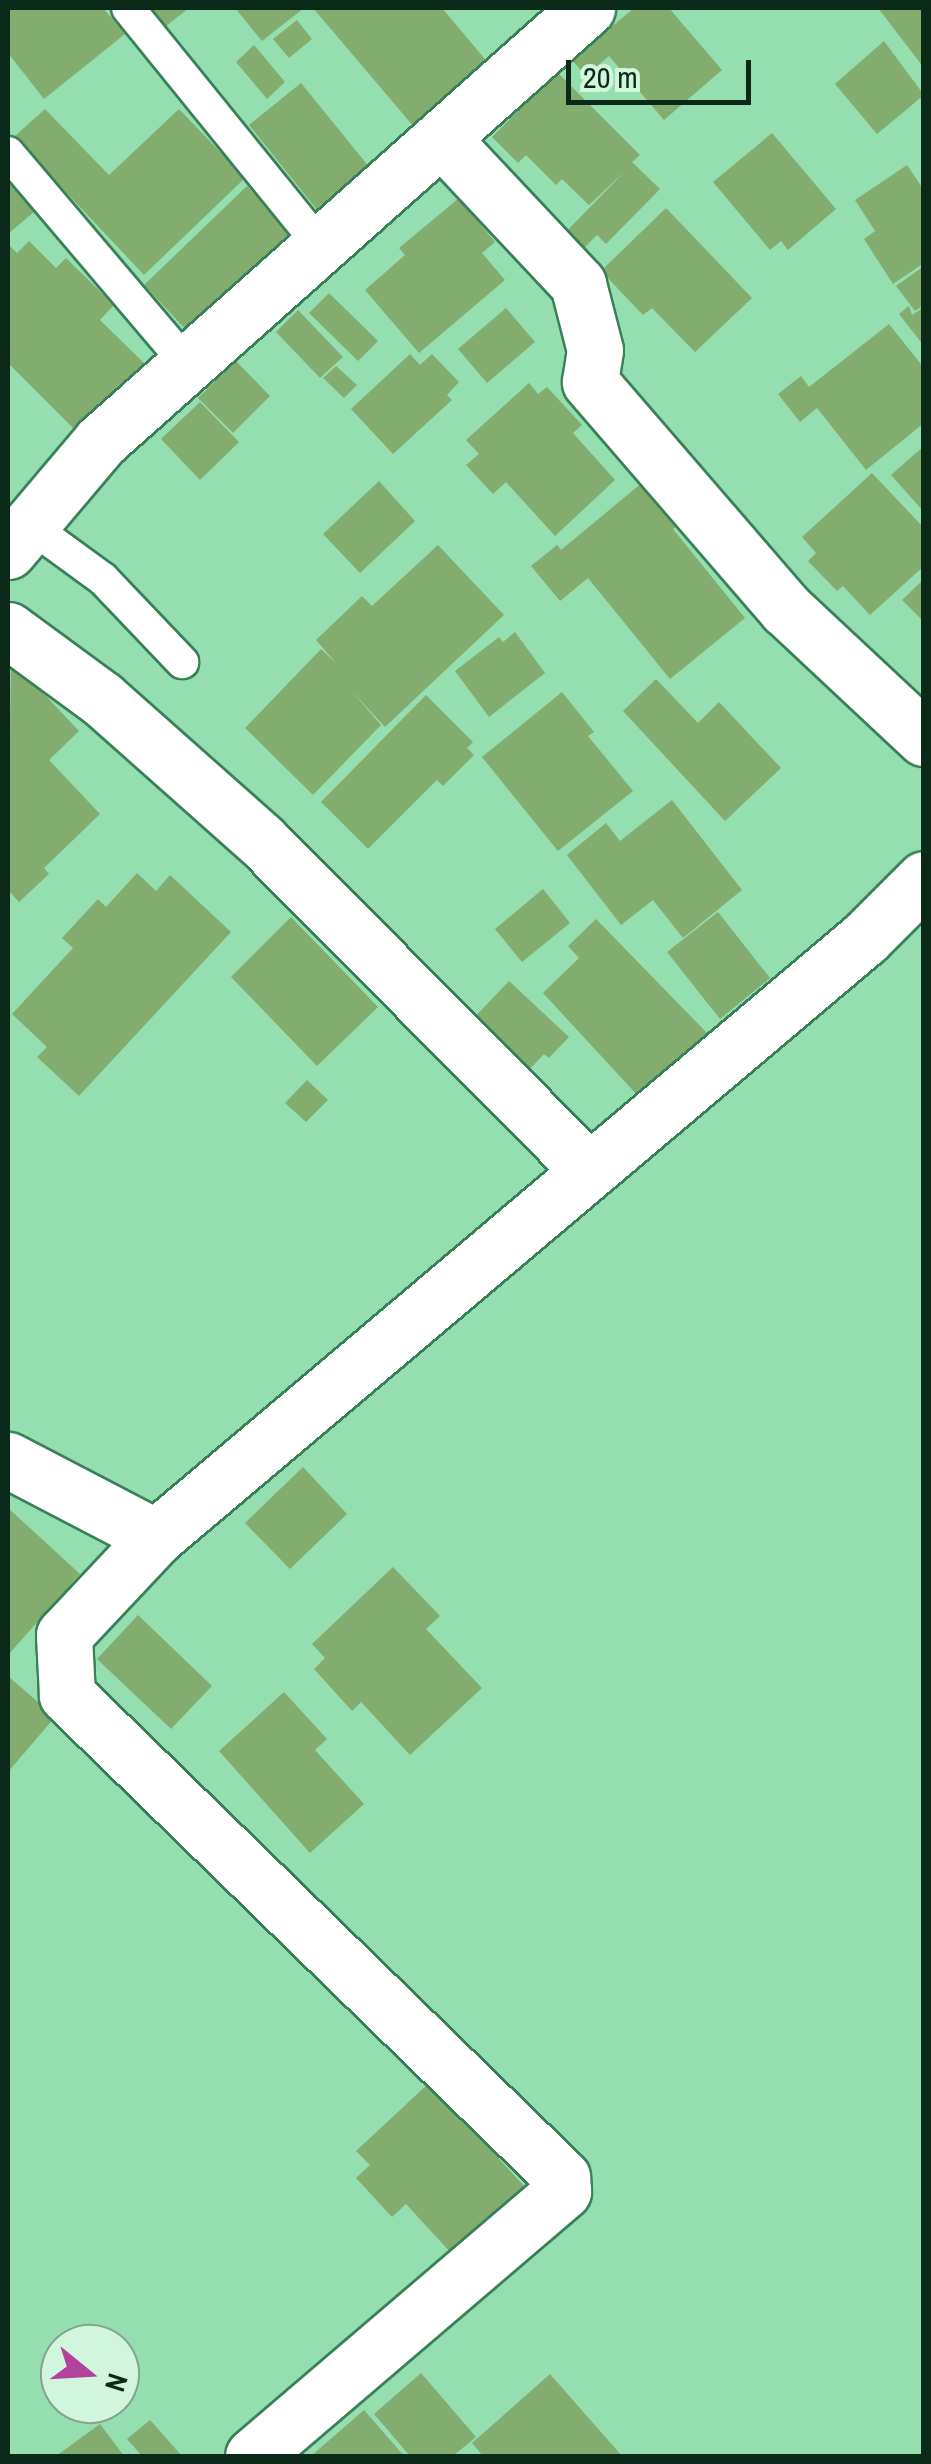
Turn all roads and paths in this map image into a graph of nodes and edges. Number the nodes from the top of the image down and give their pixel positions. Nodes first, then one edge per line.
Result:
1 (128, 8) edge
2 (587, 8) edge
3 (442, 139) junction
4 (8, 153) edge
5 (320, 245) junction
6 (188, 364) junction
7 (18, 538) edge
8 (8, 630) edge
9 (182, 662) dead end
10 (924, 738) edge
11 (924, 879) edge
12 (589, 1170) junction
13 (8, 1460) edge
14 (156, 1536) junction
15 (253, 2456) edge

1 - 5 lane
2 - 3 street
3 - 5 street
3 - 10 street
4 - 6 lane
5 - 6 street
6 - 7 street
7 - 9 lane
8 - 12 street
11 - 12 street
12 - 14 street
13 - 14 street
14 - 15 street

